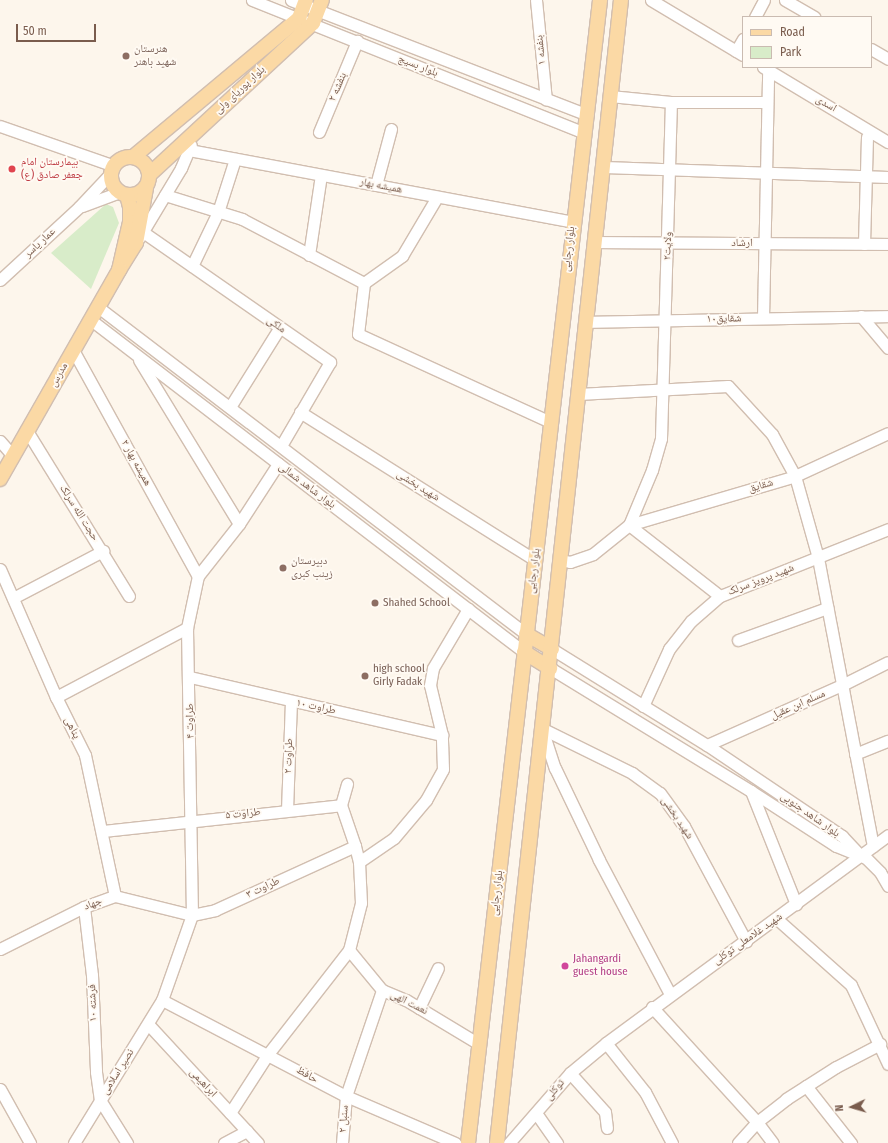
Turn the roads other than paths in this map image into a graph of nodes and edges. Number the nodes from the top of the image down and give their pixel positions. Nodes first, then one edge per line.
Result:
1 (252, 0) edge
2 (291, 0) edge
3 (536, 0) edge
4 (600, 0) edge
5 (620, 0) edge
6 (651, 0) edge
7 (764, 0) edge
8 (785, 0) edge
9 (303, 8) edge
10 (317, 11) edge
11 (756, 16) edge
12 (812, 16) edge
13 (357, 41) junction
14 (872, 51) edge
15 (740, 53) edge
16 (888, 59) edge
17 (765, 68) edge
18 (610, 96) junction
19 (546, 100) junction
20 (671, 102) junction
21 (767, 102) junction
22 (587, 115) junction
23 (0, 126) edge
24 (391, 129) dead end
25 (197, 130) junction
26 (319, 132) dead end
27 (584, 132) junction
28 (867, 138) dead end
29 (888, 142) edge
30 (189, 150) junction
31 (133, 157) junction
32 (235, 159) junction
33 (604, 167) junction
34 (113, 169) junction
35 (670, 170) junction
36 (766, 173) junction
37 (150, 174) junction
38 (321, 175) junction
39 (866, 177) junction
40 (888, 178) edge
41 (376, 185) junction
42 (146, 188) junction
43 (123, 194) junction
44 (165, 195) junction
45 (437, 197) junction
46 (79, 207) junction
47 (218, 212) junction
48 (573, 222) junction
49 (139, 238) junction
50 (595, 242) junction
51 (668, 243) junction
52 (764, 243) junction
53 (864, 244) junction
54 (888, 244) edge
55 (309, 255) junction
56 (192, 266) junction
57 (119, 270) junction
58 (0, 280) edge
59 (364, 283) junction
60 (98, 307) junction
61 (861, 316) junction
62 (888, 316) edge
63 (763, 318) junction
64 (91, 320) junction
65 (665, 320) junction
66 (586, 322) junction
67 (280, 327) junction
68 (888, 348) edge
69 (73, 350) junction
70 (136, 355) junction
71 (663, 389) junction
72 (578, 394) junction
73 (230, 407) junction
74 (300, 412) junction
75 (550, 422) junction
76 (28, 431) junction
77 (888, 433) edge
78 (0, 441) edge
79 (281, 446) junction
80 (13, 456) junction
81 (278, 464) junction
82 (795, 476) junction
83 (0, 477) edge
84 (239, 524) junction
85 (629, 525) junction
86 (888, 529) edge
87 (103, 551) junction
88 (818, 558) junction
89 (535, 560) junction
90 (560, 560) junction
91 (0, 569) edge
92 (198, 576) junction
93 (129, 596) dead end
94 (720, 596) junction
95 (13, 598) junction
96 (827, 608) junction
97 (468, 609) junction
98 (187, 628) junction
99 (526, 634) junction
100 (738, 640) dead end
101 (552, 650) junction
102 (524, 652) junction
103 (888, 662) edge
104 (550, 668) junction
105 (190, 677) junction
106 (842, 685) junction
107 (56, 697) junction
108 (291, 701) junction
109 (643, 706) junction
110 (541, 728) junction
111 (442, 734) junction
112 (888, 741) edge
113 (707, 745) junction
114 (855, 754) junction
115 (347, 784) dead end
116 (751, 791) junction
117 (341, 805) junction
118 (287, 810) junction
119 (190, 820) junction
120 (103, 831) junction
121 (888, 835) edge
122 (355, 846) junction
123 (873, 846) junction
124 (860, 855) junction
125 (359, 862) junction
126 (888, 886) edge
127 (115, 896) junction
128 (796, 904) junction
129 (84, 906) junction
130 (192, 916) junction
131 (777, 919) junction
132 (746, 941) junction
133 (0, 948) edge
134 (349, 950) junction
135 (438, 968) dead end
136 (382, 990) junction
137 (670, 994) junction
138 (162, 1000) junction
139 (652, 1007) junction
140 (419, 1008) junction
141 (148, 1024) junction
142 (606, 1043) junction
143 (479, 1044) junction
144 (880, 1044) junction
145 (268, 1054) junction
146 (888, 1064) edge
147 (570, 1073) junction
148 (806, 1086) junction
149 (0, 1089) edge
150 (346, 1096) junction
151 (100, 1100) junction
152 (230, 1113) junction
153 (536, 1113) junction
154 (757, 1122) junction
155 (607, 1128) dead end
156 (247, 1131) junction
157 (668, 1142) edge
158 (30, 1143) edge
159 (74, 1143) edge
160 (127, 1143) edge
161 (224, 1143) edge
162 (258, 1143) edge
163 (342, 1143) edge
164 (455, 1143) edge
165 (468, 1143) edge
166 (497, 1143) edge
167 (509, 1143) edge
168 (557, 1143) edge
169 (738, 1143) edge
170 (773, 1143) edge
171 (851, 1143) edge

1 - 9 street, بلوار بسیج
2 - 9 street, بلوار بسیج
3 - 19 street, بنفشه ۱
4 - 22 main road, بلوار رجایی
5 - 18 main road
6 - 15 street
7 - 11 street
8 - 12 street
9 - 10 street, بلوار بسیج
9 - 31 main road, بلوار پوریای ولی
10 - 13 street, بلوار بسیج
10 - 19 street, بلوار بسیج
10 - 25 main road, بلوار پوریای ولی
13 - 26 street, بنفشه ۲
13 - 27 street, بلوار بسیج
14 - 16 street
17 - 21 street
17 - 29 street, اسدی
18 - 20 street
18 - 33 main road
19 - 22 street, بلوار بسیج
20 - 21 street
20 - 35 street, ولایت۲
21 - 36 street
22 - 27 main road, بلوار رجایی
23 - 34 street
24 - 41 street
25 - 30 street
25 - 37 main road, بلوار پوریای ولی
27 - 48 main road, بلوار رجایی
28 - 39 street
30 - 32 street, همیشه بهار
30 - 44 street
31 - 34 main road
31 - 37 main road
32 - 38 street, همیشه بهار
32 - 47 street
33 - 35 street
33 - 50 main road
34 - 43 main road
34 - 46 street, عمار یاسر
35 - 36 street
35 - 51 street, ولایت۲
36 - 39 street
36 - 52 street
37 - 42 main road
38 - 41 street, همیشه بهار
38 - 55 street
39 - 40 street
39 - 53 street
41 - 45 street, همیشه بهار
42 - 43 main road
42 - 49 main road, مدرس
43 - 46 street, عمار یاسر
43 - 57 main road, مدرس
44 - 47 street
44 - 49 street
45 - 48 street, همیشه بهار
45 - 59 street
46 - 58 street, عمار یاسر
47 - 55 street
47 - 56 street
48 - 75 main road, بلوار رجایی
49 - 56 street, ملکی
49 - 57 main road, مدرس
50 - 51 street, ارشاد
50 - 66 main road
51 - 52 street, ارشاد
51 - 65 street, ولایت۲
52 - 53 street, ارشاد
52 - 63 street
53 - 54 street, ارشاد
55 - 59 street
56 - 67 street, ملکی
57 - 60 main road, مدرس
59 - 75 street
60 - 64 main road, مدرس
60 - 73 street, بلوار شاهد شمالی
61 - 62 street, شقایق۱۰
61 - 63 street, شقایق۱۰
61 - 68 street
63 - 65 street, شقایق۱۰
64 - 69 main road, مدرس
64 - 70 street, بلوار شاهد شمالی
65 - 66 street, شقایق۱۰
65 - 71 street, ولایت۲
66 - 72 main road
67 - 73 street
67 - 74 street, ملکی
69 - 76 main road, مدرس
69 - 92 street, همیشه بهار ۲
70 - 81 street, بلوار شاهد شمالی
70 - 84 street
71 - 72 street
71 - 82 street
71 - 85 street, ولایت۲
72 - 90 main road
73 - 79 street, بلوار شاهد شمالی
74 - 79 street, ملکی
74 - 89 street, شهید بخشی
75 - 89 main road, بلوار رجایی
76 - 80 main road, مدرس
76 - 87 street, حجت الله سرلک
77 - 82 street, شقایق
78 - 80 street
79 - 99 street, بلوار شاهد شمالی
80 - 83 main road, مدرس
81 - 84 street, طراوت ۴
81 - 97 street, بلوار شاهد شمالی
82 - 85 street, شقایق
82 - 88 street
84 - 92 street, طراوت ۴
85 - 90 street
85 - 94 street
86 - 88 street, شهید پرویز سرلک
87 - 93 street, حجت الله سرلک
87 - 95 street
88 - 94 street, شهید پرویز سرلک
88 - 96 street
89 - 99 main road, بلوار رجایی
90 - 101 main road
91 - 95 street, پناهی
92 - 98 street, طراوت ۴
94 - 109 street, شهید پرویز سرلک
95 - 107 street, پناهی
96 - 100 street
96 - 106 street
97 - 102 street, بلوار شاهد شمالی
97 - 111 street
98 - 105 street, طراوت ۴
98 - 107 street
99 - 101 main road
99 - 102 main road, بلوار رجایی
101 - 104 main road
101 - 109 street, بلوار شاهد جنوبی
102 - 104 main road
102 - 143 main road, بلوار رجایی
103 - 106 street, مسلم ابن عقیل
104 - 110 main road
104 - 116 street, بلوار شاهد جنوبی
105 - 108 street, طراوت ۱۰
105 - 119 street, طراوت ۴
106 - 113 street, مسلم ابن عقیل
106 - 114 street
107 - 120 street, پناهی
108 - 111 street, طراوت ۱۰
108 - 118 street, طراوت ۲
109 - 113 street, بلوار شاهد جنوبی
110 - 132 street, شهید بخشی
110 - 137 street
110 - 166 main road
111 - 125 street
112 - 114 street
113 - 124 street, بلوار شاهد جنوبی
114 - 123 street
115 - 117 street
116 - 124 street, بلوار شاهد جنوبی
116 - 128 street
117 - 118 street, طراوت ۵
117 - 122 street
118 - 119 street, طراوت ۵
119 - 120 street, طراوت ۵
119 - 130 street, طراوت ۴
120 - 127 street, پناهی
121 - 123 street, شهید غلامعلی توکلی
122 - 125 street
122 - 130 street, طراوت ۳
123 - 124 street, شهید غلامعلی توکلی
124 - 126 street
124 - 128 street, شهید غلامعلی توکلی
125 - 134 street
127 - 129 street, جهاد
127 - 130 street, جهاد
128 - 131 street, شهید غلامعلی توکلی
129 - 133 street, جهاد
129 - 151 street, فرشته ۱۰
130 - 138 street, طراوت ۴
131 - 132 street, شهید غلامعلی توکلی
131 - 144 street
132 - 137 street, شهید غلامعلی توکلی
134 - 136 street, نعمت الهی
134 - 145 street
135 - 140 street
136 - 140 street, نعمت الهی
136 - 150 street, سنبل ۲
137 - 139 street, شهید غلامعلی توکلی
138 - 141 street, نصیر اسلامی
138 - 145 street, حافظ
139 - 142 street, شهید غلامعلی توکلی
139 - 154 street
140 - 143 street, نعمت الهی
141 - 151 street, نصیر اسلامی
141 - 152 street, ابراهیمی
142 - 147 street, توکلی
142 - 157 street
143 - 165 main road, بلوار رجایی
144 - 146 street
144 - 148 street
145 - 150 street, حافظ
145 - 152 street
147 - 153 street, توکلی
147 - 155 street
148 - 154 street
148 - 171 street
149 - 158 street
150 - 163 street, سنبل ۲
150 - 164 street, حافظ
151 - 159 street, نصیر اسلامی
151 - 160 street
152 - 156 street, ابراهیمی
153 - 167 street, توکلی
153 - 168 street
154 - 169 street
154 - 170 street
156 - 161 street
156 - 162 street, ابراهیمی

